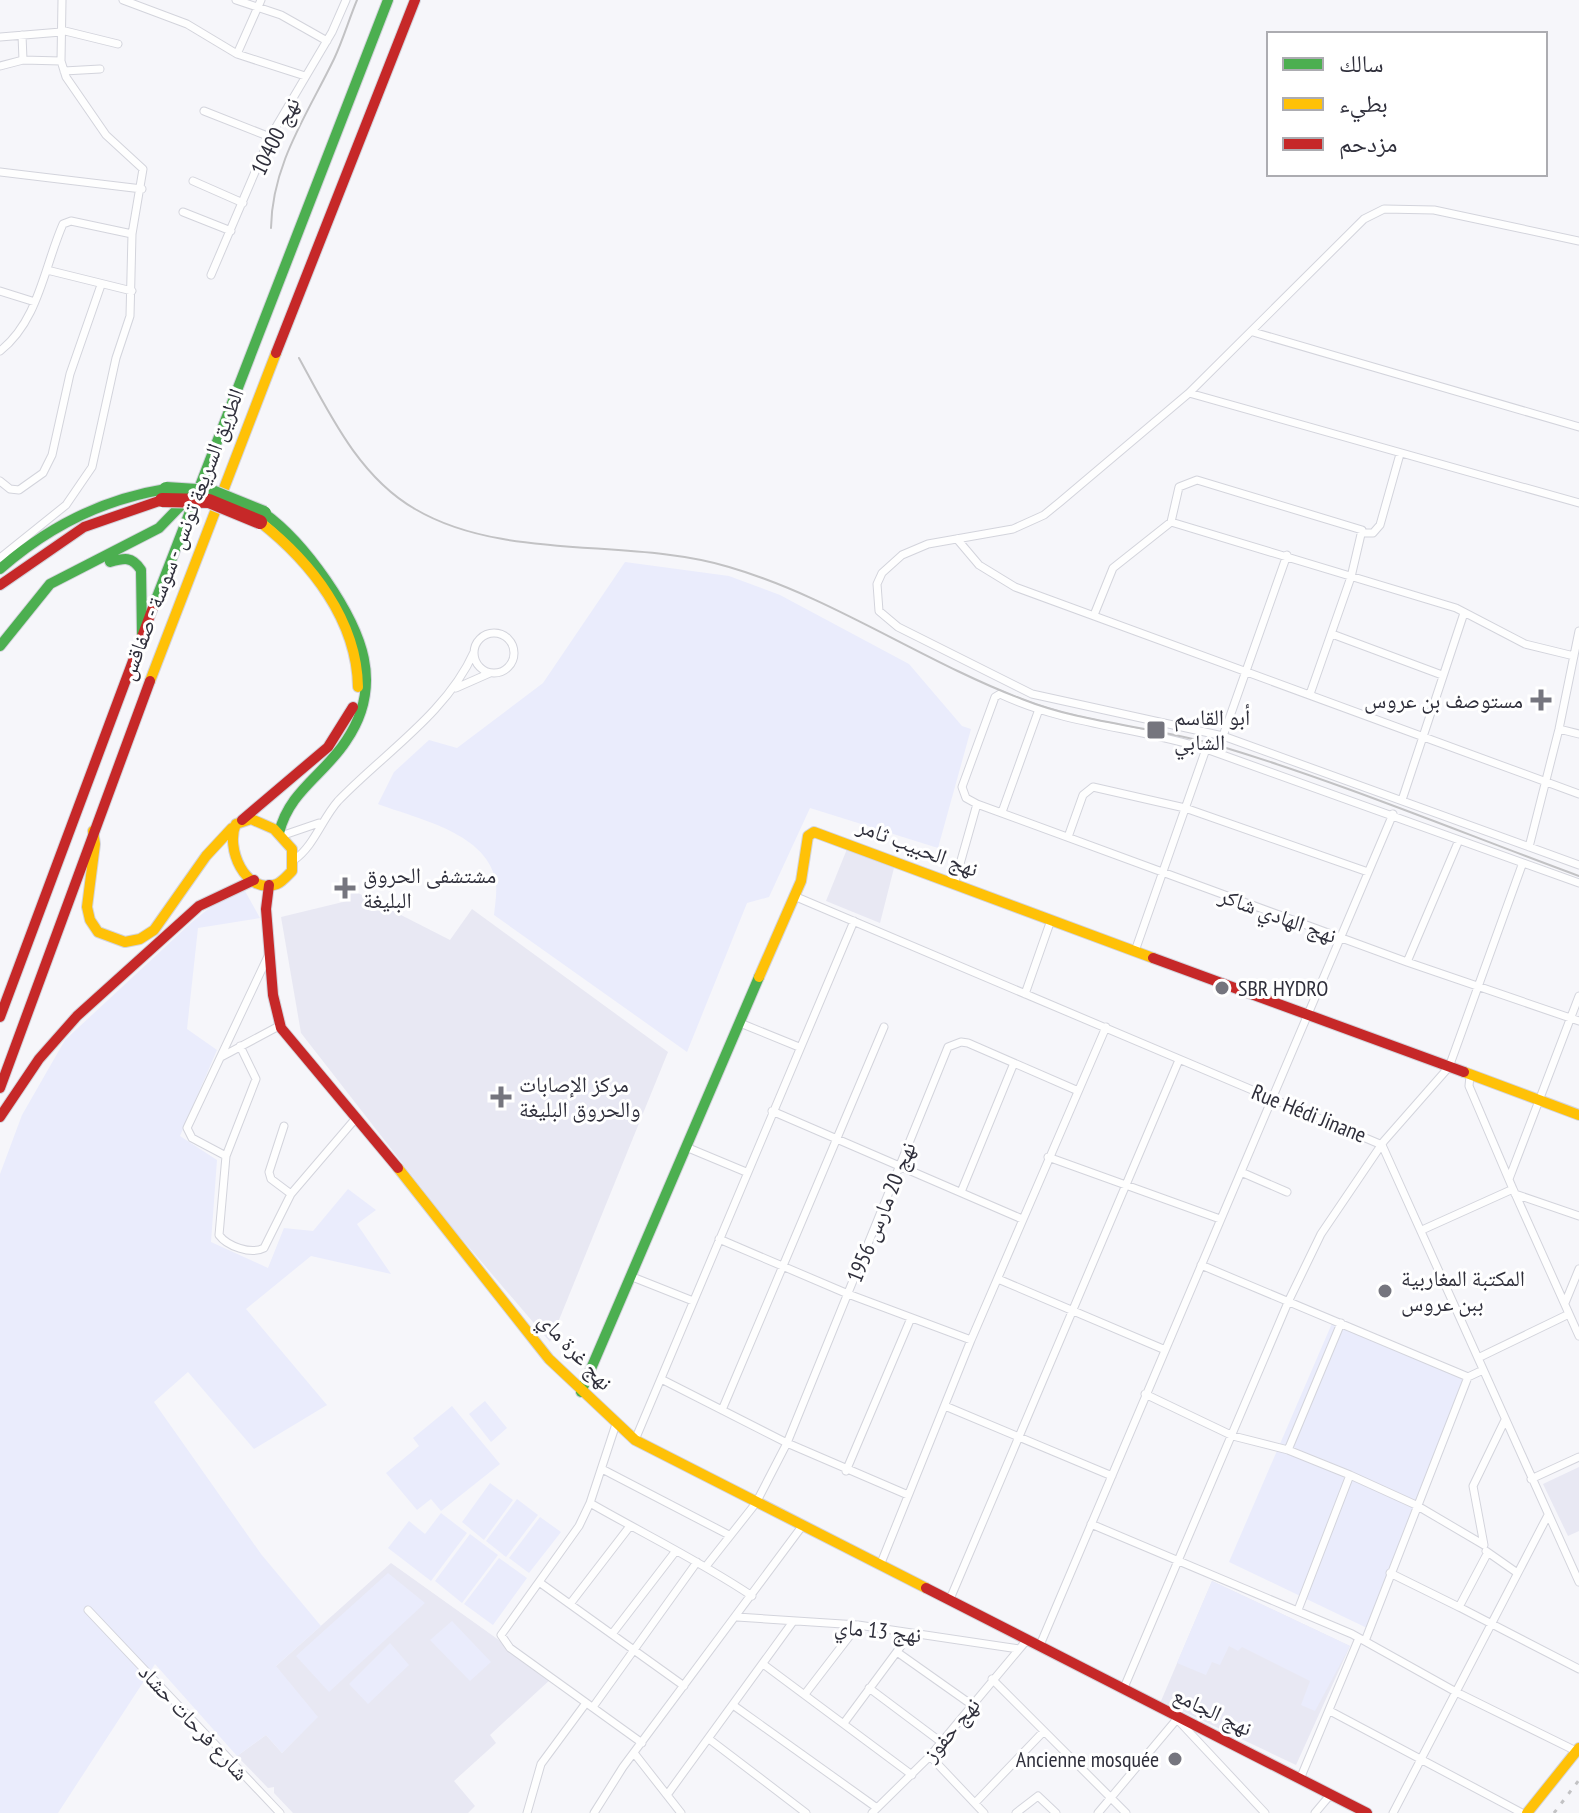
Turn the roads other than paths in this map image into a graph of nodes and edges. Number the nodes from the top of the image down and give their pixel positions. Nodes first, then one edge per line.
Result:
1 (62, 0) edge
2 (123, 0) edge
3 (236, 0) edge
4 (346, 0) edge
5 (388, 0) edge
6 (415, 0) edge
7 (259, 3) edge
8 (61, 31) junction
9 (22, 35) junction
10 (0, 37) edge
11 (327, 41) junction
12 (118, 44) dead end
13 (237, 54) junction
14 (23, 60) junction
15 (61, 61) junction
16 (0, 66) edge
17 (100, 69) dead end
18 (64, 71) junction
19 (305, 76) junction
20 (204, 111) dead end
21 (270, 137) junction
22 (0, 172) edge
23 (193, 181) dead end
24 (142, 189) junction
25 (243, 203) junction
26 (183, 212) dead end
27 (231, 231) junction
28 (132, 234) junction
29 (1579, 241) edge
30 (47, 270) junction
31 (211, 275) dead end
32 (101, 285) junction
33 (0, 291) edge
34 (132, 291) junction
35 (35, 302) junction
36 (1253, 332) junction
37 (0, 351) edge
38 (1189, 393) junction
39 (1579, 427) edge
40 (1400, 454) junction
41 (201, 480) junction
42 (0, 481) edge
43 (164, 495) junction
44 (1579, 503) edge
45 (262, 517) junction
46 (1171, 522) junction
47 (1362, 533) junction
48 (957, 539) junction
49 (1287, 555) junction
50 (4, 559) edge
51 (0, 569) edge
52 (1351, 577) junction
53 (0, 585) edge
54 (1464, 613) junction
55 (1094, 615) junction
56 (1579, 631) edge
57 (1332, 634) junction
58 (142, 640) junction
59 (1, 647) edge
60 (474, 652) junction
61 (1574, 656) junction
62 (1246, 670) junction
63 (490, 673) junction
64 (1442, 675) junction
65 (450, 692) junction
66 (1310, 694) junction
67 (1038, 712) junction
68 (1559, 729) junction
69 (1579, 734) edge
70 (1223, 736) junction
71 (1424, 736) junction
72 (1206, 749) junction
73 (1546, 784) junction
74 (1579, 794) edge
75 (1402, 800) junction
76 (977, 804) junction
77 (1185, 808) junction
78 (1002, 812) junction
79 (1393, 814) junction
80 (321, 822) junction
81 (237, 824) junction
82 (92, 829) junction
83 (280, 835) junction
84 (1068, 837) junction
85 (1459, 840) junction
86 (1529, 847) junction
87 (294, 860) junction
88 (1522, 865) junction
89 (1579, 865) edge
90 (1161, 872) junction
91 (1368, 872) junction
92 (260, 882) junction
93 (1579, 883) edge
94 (954, 885) junction
95 (794, 896) junction
96 (1051, 920) junction
97 (854, 921) junction
98 (1340, 937) junction
99 (271, 950) junction
100 (1135, 951) junction
101 (1407, 962) junction
102 (1476, 987) junction
103 (1025, 994) junction
104 (1579, 996) edge
105 (1306, 1014) junction
106 (0, 1017) edge
107 (1576, 1020) edge
108 (740, 1023) junction
109 (279, 1026) junction
110 (884, 1027) dead end
111 (1106, 1027) junction
112 (240, 1046) junction
113 (799, 1047) junction
114 (219, 1058) junction
115 (1179, 1060) junction
116 (1014, 1063) junction
117 (1449, 1067) junction
118 (1470, 1076) junction
119 (0, 1088) edge
120 (1076, 1090) junction
121 (1273, 1099) junction
122 (1539, 1101) junction
123 (772, 1111) junction
124 (1579, 1115) edge
125 (0, 1117) edge
126 (356, 1118) junction
127 (284, 1126) dead end
128 (835, 1138) junction
129 (1382, 1145) junction
130 (686, 1147) junction
131 (226, 1156) junction
132 (1048, 1157) junction
133 (900, 1166) junction
134 (746, 1172) junction
135 (1241, 1172) junction
136 (1509, 1179) junction
137 (1125, 1186) junction
138 (961, 1192) junction
139 (1287, 1192) dead end
140 (1514, 1192) junction
141 (291, 1194) junction
142 (1579, 1216) edge
143 (1022, 1219) junction
144 (1220, 1219) junction
145 (1422, 1230) junction
146 (719, 1239) junction
147 (1201, 1265) junction
148 (782, 1266) junction
149 (1579, 1269) edge
150 (630, 1276) junction
151 (998, 1279) junction
152 (848, 1294) junction
153 (1289, 1300) junction
154 (693, 1301) junction
155 (1565, 1303) junction
156 (1074, 1313) junction
157 (1569, 1314) junction
158 (911, 1318) junction
159 (1341, 1323) junction
160 (1576, 1326) edge
161 (1579, 1336) edge
162 (971, 1340) junction
163 (1163, 1349) junction
164 (1478, 1358) junction
165 (1483, 1370) junction
166 (1468, 1377) junction
167 (661, 1379) junction
168 (581, 1392) junction
169 (1145, 1394) junction
170 (945, 1406) junction
171 (722, 1410) junction
172 (1505, 1419) junction
173 (616, 1424) junction
174 (1233, 1436) junction
175 (1021, 1439) junction
176 (635, 1440) junction
177 (787, 1443) junction
178 (1288, 1450) junction
179 (1579, 1457) edge
180 (602, 1469) junction
181 (846, 1471) junction
182 (1350, 1475) junction
183 (1112, 1476) junction
184 (1531, 1479) junction
185 (908, 1495) junction
186 (590, 1503) junction
187 (756, 1503) junction
188 (1416, 1505) junction
189 (1548, 1515) junction
190 (1091, 1524) junction
191 (803, 1525) junction
192 (630, 1526) junction
193 (729, 1535) junction
194 (1484, 1545) junction
195 (675, 1552) junction
196 (1487, 1554) junction
197 (1181, 1560) junction
198 (697, 1562) junction
199 (881, 1563) junction
200 (707, 1565) junction
201 (1516, 1572) junction
202 (1390, 1573) junction
203 (539, 1582) junction
204 (1579, 1582) edge
205 (752, 1596) junction
206 (950, 1599) junction
207 (570, 1604) junction
208 (1459, 1607) junction
209 (88, 1610) dead end
210 (1298, 1610) junction
211 (737, 1617) junction
212 (792, 1623) junction
213 (1490, 1623) junction
214 (858, 1625) junction
215 (612, 1634) junction
216 (910, 1634) junction
217 (1362, 1639) junction
218 (1028, 1645) junction
219 (633, 1651) junction
220 (897, 1652) junction
221 (763, 1664) junction
222 (1579, 1669) edge
223 (992, 1679) junction
224 (684, 1686) junction
225 (869, 1688) junction
226 (1123, 1690) junction
227 (1456, 1692) junction
228 (805, 1694) junction
229 (589, 1705) junction
230 (733, 1705) junction
231 (972, 1705) junction
232 (1330, 1711) junction
233 (1177, 1719) junction
234 (844, 1723) junction
235 (1044, 1731) junction
236 (709, 1739) junction
237 (941, 1742) junction
238 (642, 1743) junction
239 (1577, 1747) edge
240 (634, 1753) junction
241 (930, 1756) junction
242 (1421, 1759) junction
243 (912, 1775) junction
244 (1300, 1779) junction
245 (1331, 1794) junction
246 (667, 1795) junction
247 (1111, 1797) junction
248 (975, 1803) junction
249 (875, 1810) edge
250 (280, 1813) edge
251 (527, 1813) edge
252 (594, 1813) edge
253 (681, 1813) edge
254 (806, 1813) edge
255 (984, 1813) edge
256 (1016, 1813) edge
257 (1056, 1813) edge
258 (1098, 1813) edge
259 (1126, 1813) edge
260 (1265, 1813) edge
261 (1315, 1813) edge
262 (1367, 1813) edge
263 (1393, 1813) edge
264 (1524, 1813) edge

1 - 8 street
2 - 13 street
3 - 7 street
4 - 11 street, نهج 10400
5 - 41 main road, الطريق السريعة تونس - سوسة - صفاقس
6 - 82 main road, الطريق السريعة تونس - سوسة - صفاقس
7 - 11 street
7 - 13 street
8 - 9 street
8 - 12 street
8 - 15 street
9 - 10 street
9 - 14 street
11 - 19 street, نهج 10400
13 - 19 street
14 - 15 street
14 - 16 street
15 - 18 street
17 - 18 street
18 - 24 street
19 - 21 street, نهج 10400
20 - 21 street
21 - 25 street, نهج 10400
22 - 24 street
23 - 25 street
24 - 28 street
25 - 27 street, نهج 10400
26 - 27 street
27 - 31 street, نهج 10400
28 - 30 street
28 - 34 street
29 - 36 street
30 - 32 street
30 - 35 street
32 - 34 street
32 - 42 street
33 - 35 street
34 - 50 street
35 - 37 street
36 - 38 street
36 - 39 street
38 - 40 street
38 - 48 street
40 - 44 street
40 - 47 street
41 - 58 main road, الطريق السريعة تونس - سوسة - صفاقس
41 - 59 main road
43 - 45 main road, bridge
43 - 50 main road
43 - 53 main road
45 - 81 main road
45 - 83 main road
46 - 47 street
46 - 49 street
46 - 55 street
47 - 52 street
48 - 55 street
48 - 70 street
49 - 52 street
49 - 62 street
50 - 51 main road
52 - 54 street
52 - 57 street
54 - 61 street
54 - 64 street
55 - 62 street
56 - 61 street
57 - 64 street
57 - 66 street
58 - 59 main road
58 - 106 main road, الطريق السريعة تونس - سوسة - صفاقس
60 - 63 street
60 - 63 street
60 - 65 street
61 - 68 street
62 - 66 street
62 - 70 street
63 - 65 street
64 - 71 street
65 - 80 street
66 - 71 street
67 - 72 street
67 - 76 street
67 - 78 street
68 - 69 street
68 - 73 street
70 - 72 street
70 - 75 street
71 - 73 street
71 - 75 street
72 - 77 street
72 - 79 street
73 - 74 street
73 - 86 street
75 - 86 street
76 - 78 street, نهج الهادي شاكر
76 - 94 street
77 - 84 street
77 - 90 street
77 - 91 street
78 - 84 street, نهج الهادي شاكر
79 - 85 street
79 - 91 street, نهج حفوز
80 - 83 street
80 - 87 street
81 - 82 main road
81 - 83 main road
81 - 92 main road
82 - 119 main road, الطريق السريعة تونس - سوسة - صفاقس
83 - 87 main road
84 - 90 street, نهج الهادي شاكر
85 - 88 street
85 - 101 street
86 - 89 street
87 - 92 main road
88 - 93 street
88 - 102 street
90 - 98 street, نهج الهادي شاكر
90 - 100 street
91 - 98 street, نهج حفوز
92 - 99 main road, نهج غرة ماي
92 - 125 main road
94 - 95 main road, نهج الحبيب ثامر
94 - 96 main road, نهج الحبيب ثامر
95 - 97 street, Rue Hédi Jinane
95 - 108 main road, نهج الحبيب ثامر
96 - 100 main road, نهج الحبيب ثامر
96 - 103 street
97 - 103 street, Rue Hédi Jinane
97 - 113 street
98 - 101 street, نهج الهادي شاكر
98 - 105 street, نهج حفوز
99 - 109 main road, نهج غرة ماي
99 - 114 street
100 - 105 main road, نهج الحبيب ثامر
101 - 102 street, نهج الهادي شاكر
102 - 107 street, نهج الهادي شاكر
102 - 117 street
103 - 111 street, Rue Hédi Jinane
104 - 107 street
105 - 117 main road, نهج الحبيب ثامر
105 - 121 street, نهج حفوز
107 - 122 street
108 - 113 street
108 - 130 main road, نهج الحبيب ثامر
109 - 112 street
109 - 126 main road, نهج غرة ماي
110 - 128 street
111 - 115 street, Rue Hédi Jinane
111 - 120 street
112 - 114 street
112 - 131 street
113 - 123 street
114 - 131 street
115 - 121 street, Rue Hédi Jinane
115 - 137 street
116 - 120 street, نهج 20 مارس 1956
116 - 133 street, نهج 20 مارس 1956
116 - 138 street
117 - 118 main road, نهج الحبيب ثامر
117 - 129 street
118 - 122 main road, نهج الحبيب ثامر
118 - 136 street
120 - 132 street
121 - 129 street, Rue Hédi Jinane
121 - 135 street, نهج حفوز
122 - 124 main road, نهج الحبيب ثامر
122 - 136 street
123 - 128 street
123 - 134 street
126 - 141 street
126 - 168 main road, نهج غرة ماي
127 - 141 street
128 - 133 street
128 - 148 street
129 - 145 street, Rue Hédi Jinane
129 - 153 street
130 - 134 street
130 - 150 main road, نهج الحبيب ثامر
131 - 141 street
132 - 137 street
132 - 143 street
133 - 138 street
133 - 152 street, نهج 20 مارس 1956
134 - 146 street
135 - 139 street
135 - 144 street, نهج حفوز
136 - 140 street
137 - 144 street
137 - 156 street
138 - 143 street
140 - 142 street
140 - 145 street
140 - 155 street
143 - 151 street
144 - 147 street, نهج حفوز
145 - 164 street, Rue Hédi Jinane
146 - 148 street
146 - 154 street
147 - 153 street
147 - 163 street, نهج حفوز
148 - 152 street
148 - 171 street
149 - 155 street
150 - 154 street
150 - 168 main road, نهج الحبيب ثامر
151 - 156 street
151 - 162 street
152 - 158 street
152 - 177 street, نهج 20 مارس 1956
153 - 159 street
153 - 174 street
154 - 167 street
155 - 157 street
156 - 163 street
156 - 175 street
157 - 160 street
157 - 164 street
158 - 162 street
158 - 181 street
159 - 166 street
159 - 178 street
160 - 161 street
162 - 170 street
163 - 169 street, نهج حفوز
164 - 165 street, Rue Hédi Jinane
165 - 166 street
165 - 172 street, Rue Hédi Jinane
166 - 188 street
167 - 171 street
167 - 176 street
168 - 173 main road, نهج غرة ماي
169 - 174 street
169 - 183 street, نهج حفوز
170 - 175 street
170 - 185 street
171 - 177 street
172 - 184 street, Rue Hédi Jinane
172 - 194 street
173 - 176 main road, نهج غرة ماي
173 - 180 street
174 - 178 street
174 - 197 street
175 - 183 street
175 - 206 street
176 - 187 main road, نهج غرة ماي
177 - 181 street
177 - 187 street, نهج 20 مارس 1956
178 - 182 street
179 - 184 street
180 - 186 street
180 - 193 street
181 - 185 street
182 - 188 street
182 - 210 street
183 - 190 street, نهج حفوز
184 - 189 street, Rue Hédi Jinane
185 - 199 street
186 - 192 street
186 - 203 street
187 - 191 main road, نهج غرة ماي
187 - 193 street, نهج 20 مارس 1956
188 - 194 street
188 - 202 street
189 - 201 street
189 - 204 street, Rue Hédi Jinane
190 - 197 street
190 - 218 street, نهج حفوز
191 - 199 main road, نهج غرة ماي
191 - 205 street
192 - 195 street
192 - 207 street
193 - 200 street, نهج 20 مارس 1956
194 - 196 street
195 - 198 street
195 - 215 street
196 - 201 street
196 - 208 street
197 - 210 street
197 - 226 street
198 - 200 street
198 - 219 street
199 - 206 main road, نهج غرة ماي
200 - 205 street
201 - 213 street
202 - 208 street
202 - 217 street
203 - 207 street
203 - 229 street
205 - 211 street
206 - 218 main road, نهج غرة ماي
207 - 215 street
208 - 213 street
209 - 250 street, شارع فرحات حشاد
210 - 217 street
211 - 212 street, نهج 13 ماي
211 - 224 street
212 - 214 street, نهج 13 ماي
212 - 221 street
213 - 222 street
213 - 227 street
214 - 216 street, نهج 13 ماي
214 - 228 street
215 - 219 street
216 - 218 street, نهج 13 ماي
216 - 220 street
217 - 227 street
217 - 232 street
218 - 223 street, نهج حفوز
218 - 226 main road, نهج الجامع
219 - 224 street
219 - 229 street
220 - 225 street
220 - 231 street
221 - 228 street
221 - 230 street
223 - 231 street, نهج حفوز
223 - 235 street
224 - 238 street
225 - 234 street
225 - 237 street
226 - 233 main road, نهج الجامع
227 - 239 street
227 - 242 street
228 - 234 street
229 - 238 street
229 - 251 street
230 - 236 street
230 - 249 street
231 - 237 street, نهج حفوز
232 - 242 street
232 - 244 street
233 - 244 main road, نهج الجامع
233 - 247 street
233 - 260 street
234 - 243 street
235 - 247 street
235 - 248 street
236 - 246 street
236 - 254 street
237 - 241 street, نهج حفوز
238 - 240 street
239 - 264 main road
240 - 246 street
240 - 252 street
241 - 243 street, نهج حفوز
241 - 248 street
242 - 263 street
242 - 264 street
243 - 249 street, نهج حفوز
244 - 245 main road, نهج الجامع
245 - 261 street
245 - 262 main road, نهج الجامع
246 - 253 street
247 - 258 street
247 - 259 street
248 - 255 street
256 - 257 street

